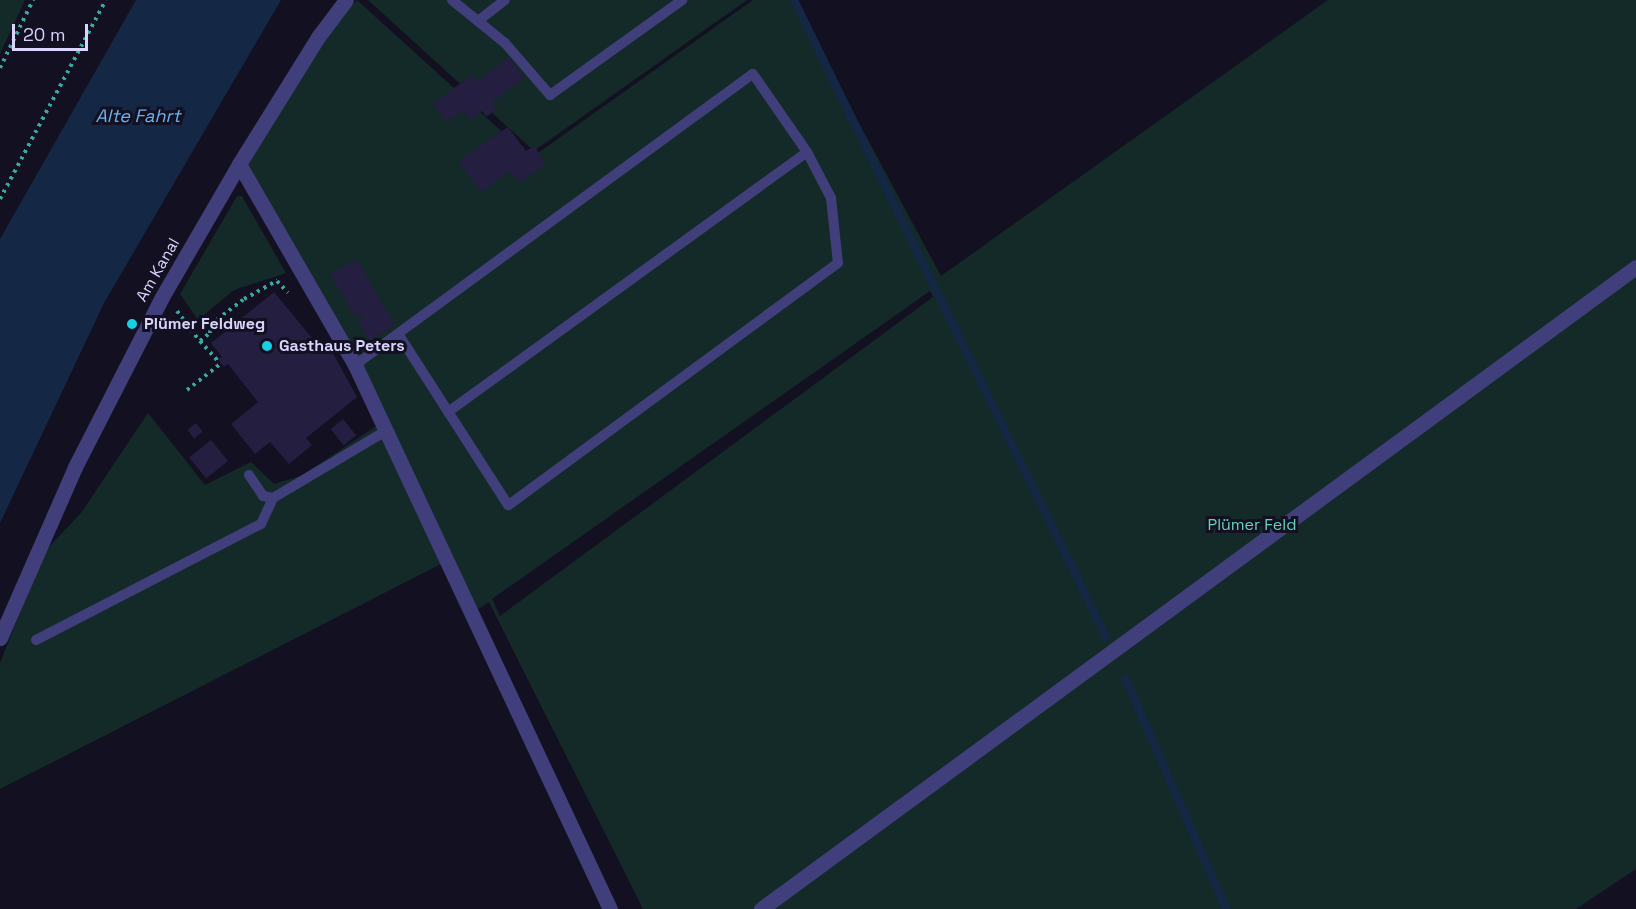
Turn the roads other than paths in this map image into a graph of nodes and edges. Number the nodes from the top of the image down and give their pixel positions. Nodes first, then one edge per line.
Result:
1 (346, 0) edge
2 (452, 0) edge
3 (505, 0) edge
4 (682, 0) edge
5 (478, 21) junction
6 (807, 152) junction
7 (239, 164) junction
8 (1636, 267) edge
9 (399, 334) junction
10 (355, 365) junction
11 (448, 412) junction
12 (386, 431) junction
13 (249, 475) dead end
14 (273, 498) junction
15 (0, 638) edge
16 (36, 640) dead end
17 (610, 909) edge
18 (761, 909) edge

1 - 7 street, Am Kanal
2 - 5 lane
3 - 5 lane
4 - 5 lane
6 - 9 lane
6 - 11 lane
6 - 11 lane
7 - 10 street
7 - 15 street, Am Kanal
8 - 18 street
9 - 10 lane
9 - 11 lane
10 - 12 street
12 - 14 lane
12 - 17 street
13 - 14 lane
14 - 16 lane

